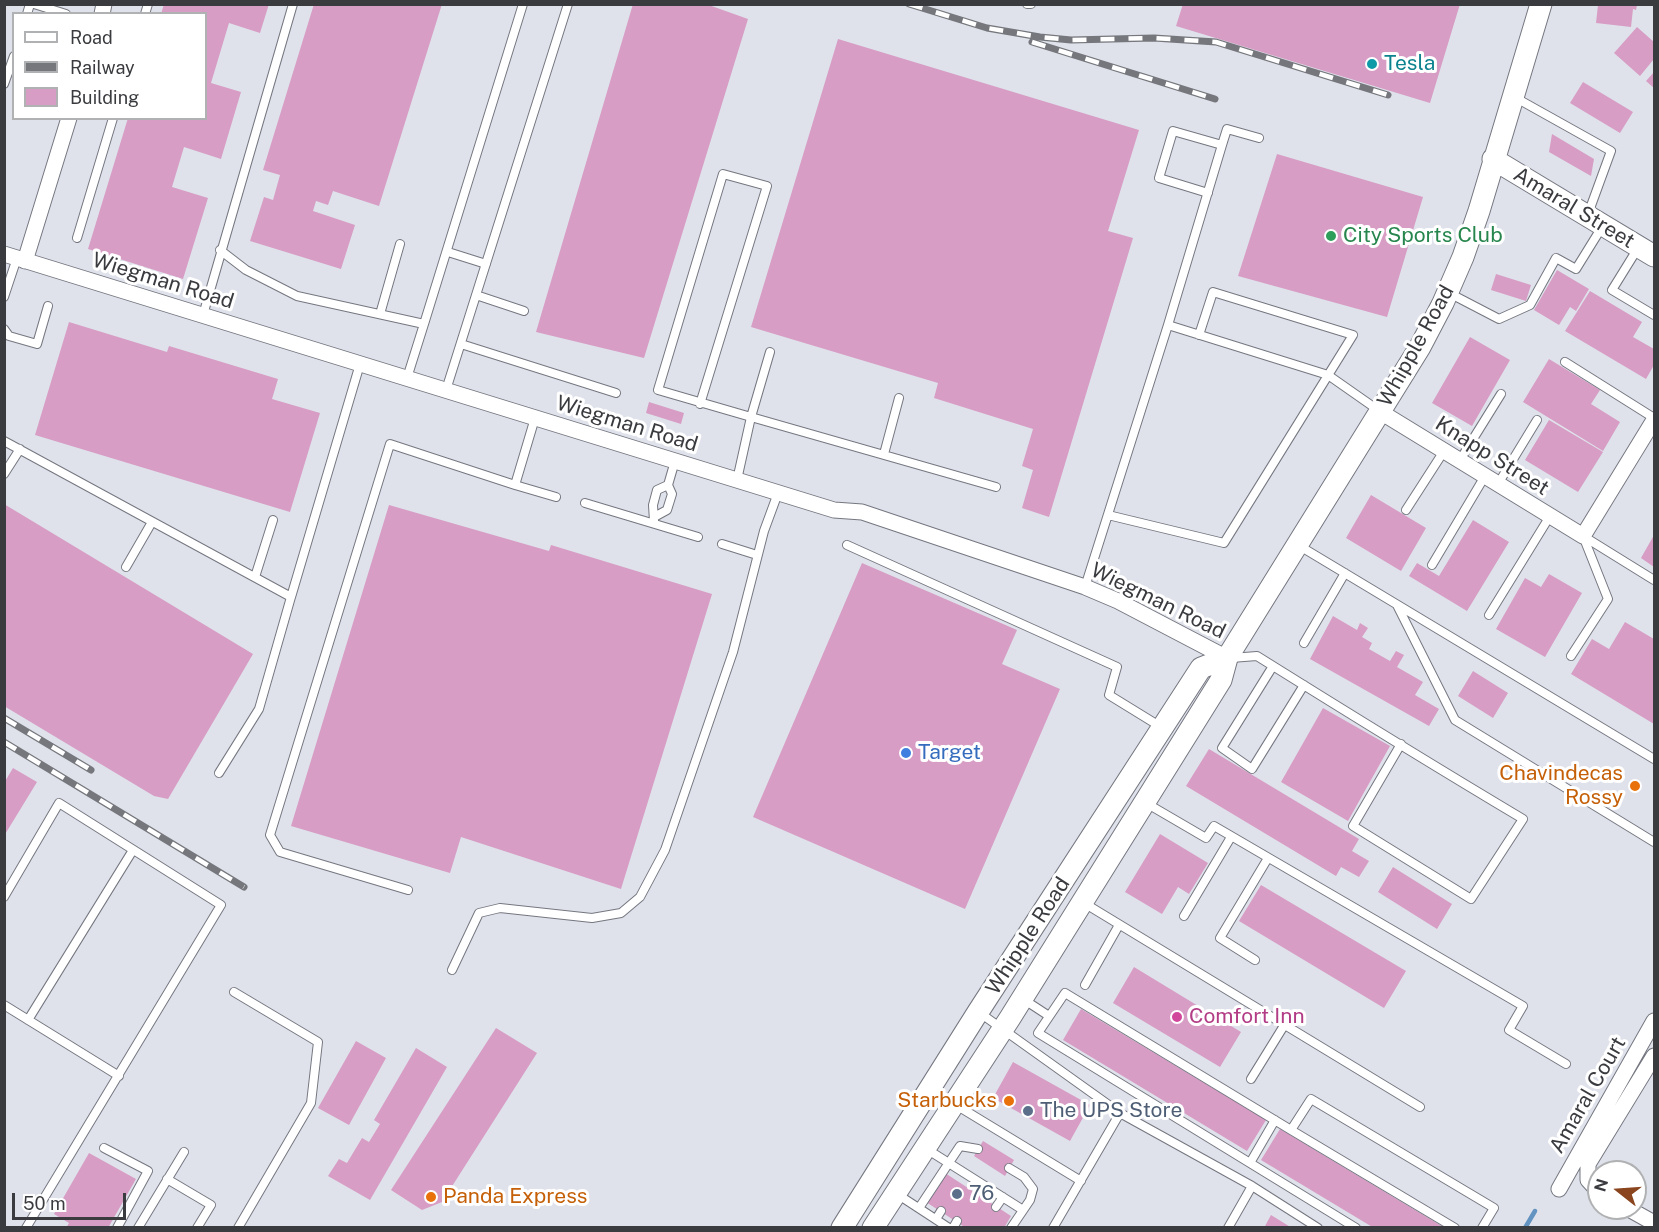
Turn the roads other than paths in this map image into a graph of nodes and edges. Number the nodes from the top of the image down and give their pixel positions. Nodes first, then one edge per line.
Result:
1 (32, 4) edge
2 (293, 4) edge
3 (523, 4) edge
4 (568, 4) edge
5 (1541, 4) edge
6 (59, 12) edge
7 (12, 62) edge
8 (4, 84) edge
9 (1512, 96) junction
10 (68, 120) edge
11 (112, 120) edge
12 (1259, 138) dead end
13 (1222, 145) junction
14 (1493, 159) junction
15 (1208, 193) junction
16 (1595, 220) junction
17 (77, 238) dead end
18 (400, 244) dead end
19 (220, 250) junction
20 (1647, 251) edge
21 (448, 252) junction
22 (16, 258) edge
23 (486, 264) junction
24 (1448, 292) junction
25 (476, 295) junction
26 (4, 297) edge
27 (48, 306) dead end
28 (524, 311) dead end
29 (380, 314) junction
30 (203, 315) junction
31 (1654, 315) edge
32 (424, 324) junction
33 (1168, 325) junction
34 (4, 329) edge
35 (1199, 335) junction
36 (461, 344) junction
37 (770, 352) dead end
38 (1565, 362) dead end
39 (360, 364) junction
40 (1328, 375) junction
41 (407, 378) junction
42 (446, 390) junction
43 (616, 393) dead end
44 (1501, 394) dead end
45 (899, 398) dead end
46 (700, 404) junction
47 (1379, 411) junction
48 (751, 417) junction
49 (535, 418) junction
50 (1654, 419) edge
51 (1537, 420) dead end
52 (4, 441) edge
53 (20, 450) junction
54 (1444, 451) junction
55 (884, 454) junction
56 (1460, 460) junction
57 (675, 461) junction
58 (4, 474) edge
59 (1485, 476) junction
60 (737, 480) junction
61 (515, 484) junction
62 (1498, 484) junction
63 (668, 485) junction
64 (996, 487) dead end
65 (778, 493) junction
66 (556, 497) dead end
67 (585, 503) dead end
68 (1406, 510) dead end
69 (1108, 515) junction
70 (1550, 516) junction
71 (273, 520) dead end
72 (654, 520) junction
73 (152, 522) junction
74 (1584, 536) junction
75 (698, 537) dead end
76 (722, 544) dead end
77 (847, 544) dead end
78 (1296, 544) junction
79 (757, 555) junction
80 (1432, 565) dead end
81 (126, 567) dead end
82 (1345, 573) junction
83 (255, 577) junction
84 (1654, 580) edge
85 (1085, 587) junction
86 (291, 597) junction
87 (1396, 604) junction
88 (1489, 615) dead end
89 (1304, 643) dead end
90 (1571, 656) dead end
91 (1227, 658) junction
92 (1273, 666) junction
93 (1304, 685) junction
94 (1162, 728) junction
95 (1401, 744) junction
96 (1654, 759) edge
97 (219, 773) dead end
98 (1145, 802) junction
99 (1231, 837) junction
100 (1654, 842) edge
101 (133, 850) junction
102 (1268, 858) junction
103 (408, 890) dead end
104 (4, 897) edge
105 (1082, 903) junction
106 (1184, 916) dead end
107 (1119, 925) junction
108 (1255, 960) dead end
109 (452, 970) dead end
110 (1085, 985) dead end
111 (234, 992) dead end
112 (1021, 999) junction
113 (4, 1005) edge
114 (978, 1012) junction
115 (1049, 1016) junction
116 (28, 1020) junction
117 (1654, 1021) edge
118 (1286, 1024) junction
119 (1003, 1028) junction
120 (1654, 1056) edge
121 (1566, 1064) dead end
122 (119, 1076) junction
123 (1251, 1079) dead end
124 (1648, 1081) edge
125 (954, 1104) junction
126 (1420, 1107) dead end
127 (1120, 1113) junction
128 (1275, 1120) junction
129 (1292, 1130) junction
130 (104, 1148) dead end
131 (925, 1148) junction
132 (978, 1149) dead end
133 (184, 1152) dead end
134 (1591, 1160) edge
135 (947, 1162) junction
136 (1250, 1163) junction
137 (1010, 1168) dead end
138 (964, 1173) junction
139 (167, 1179) junction
140 (1081, 1181) junction
141 (958, 1182) dead end
142 (980, 1183) junction
143 (1252, 1186) junction
144 (1558, 1189) dead end
145 (974, 1192) dead end
146 (896, 1193) junction
147 (1003, 1197) junction
148 (996, 1206) dead end
149 (919, 1208) junction
150 (1023, 1210) junction
151 (941, 1211) dead end
152 (936, 1219) junction
153 (953, 1225) edge
154 (26, 1227) edge
155 (117, 1227) edge
156 (138, 1227) edge
157 (197, 1227) edge
158 (238, 1227) edge
159 (842, 1227) edge
160 (873, 1227) edge
161 (1011, 1227) edge
162 (1053, 1227) edge
163 (1228, 1227) edge
164 (1318, 1227) edge
165 (1356, 1227) edge
166 (1455, 1227) edge
167 (1482, 1227) edge

1 - 6 lane
2 - 19 lane
3 - 21 lane
4 - 23 lane
5 - 9 main road, Whipple Road
7 - 8 lane
9 - 14 main road, Whipple Road
9 - 16 lane
10 - 22 street
11 - 17 lane
12 - 13 lane
13 - 15 lane
13 - 15 lane
14 - 16 main road, Amaral Street
14 - 24 main road, Whipple Road
15 - 33 lane
16 - 20 main road, Amaral Street
16 - 24 lane
18 - 29 lane
19 - 29 lane
19 - 30 lane
20 - 31 lane
21 - 23 lane
21 - 32 lane
22 - 26 lane
22 - 30 street, Wiegman Road
23 - 25 lane
24 - 47 main road, Whipple Road
25 - 28 lane
25 - 36 lane
27 - 34 lane
29 - 32 lane
30 - 39 street, Wiegman Road
32 - 41 lane
33 - 35 lane
33 - 69 lane
35 - 40 lane
35 - 40 lane
36 - 42 lane
36 - 43 lane
37 - 48 lane
38 - 50 lane
39 - 41 street, Wiegman Road
39 - 86 lane
40 - 47 lane
40 - 69 lane
41 - 42 street, Wiegman Road
42 - 49 street, Wiegman Road
44 - 56 lane
45 - 55 lane
46 - 46 lane
46 - 48 lane
47 - 54 street, Knapp Street
47 - 78 main road, Whipple Road
48 - 55 lane
48 - 60 lane
49 - 57 street, Wiegman Road
49 - 61 lane
50 - 74 street
51 - 62 lane
52 - 53 lane
53 - 58 lane
53 - 73 lane
54 - 56 street, Knapp Street
54 - 68 lane
55 - 64 lane
56 - 59 street, Knapp Street
57 - 60 street, Wiegman Road
57 - 63 lane
59 - 62 street, Knapp Street
59 - 80 lane
60 - 65 street, Wiegman Road
61 - 66 lane
61 - 103 lane
62 - 70 street, Knapp Street
63 - 72 lane
63 - 72 lane
65 - 79 lane
65 - 85 street, Wiegman Road
67 - 72 lane
69 - 85 lane
70 - 74 street, Knapp Street
70 - 88 lane
71 - 83 lane
72 - 75 lane
73 - 81 lane
73 - 83 lane
74 - 84 lane
74 - 90 lane
76 - 79 lane
77 - 94 lane
78 - 82 lane
78 - 91 main road, Whipple Road
79 - 109 lane
82 - 87 lane
82 - 89 lane
83 - 86 lane
85 - 91 street, Wiegman Road
86 - 97 lane
87 - 96 lane
87 - 100 lane
91 - 92 lane
91 - 94 main road, Whipple Road
91 - 98 main road, Whipple Road
92 - 93 lane
92 - 93 lane
93 - 95 lane
94 - 114 main road, Whipple Road
95 - 95 lane
98 - 99 lane
98 - 105 main road, Whipple Road
99 - 102 lane
99 - 106 lane
101 - 104 lane
101 - 116 lane
101 - 122 lane
102 - 108 lane
102 - 121 lane
105 - 107 lane
105 - 112 main road, Whipple Road
107 - 110 lane
107 - 118 lane
111 - 158 lane
112 - 115 lane
112 - 119 main road, Whipple Road
113 - 116 lane
114 - 119 lane
114 - 159 main road, Whipple Road
115 - 128 lane
115 - 136 lane
116 - 122 lane
117 - 144 street, Amaral Court
118 - 123 lane
118 - 126 lane
119 - 125 main road, Whipple Road
119 - 127 lane
120 - 124 street
122 - 154 lane
124 - 134 street
125 - 131 main road, Whipple Road
125 - 140 lane
127 - 140 lane
127 - 143 lane
128 - 129 lane
128 - 136 lane
129 - 166 lane
129 - 167 lane
130 - 155 lane
131 - 135 lane
131 - 146 main road, Whipple Road
132 - 135 lane
133 - 139 lane
135 - 138 lane
135 - 149 lane
136 - 165 lane
137 - 150 lane
138 - 141 lane
138 - 142 lane
139 - 156 lane
139 - 157 lane
140 - 162 lane
142 - 145 lane
142 - 147 lane
143 - 163 lane
143 - 164 lane
146 - 149 lane
146 - 160 main road, Whipple Road
147 - 148 lane
147 - 150 lane
149 - 152 lane
150 - 161 lane
151 - 152 lane
152 - 153 lane

